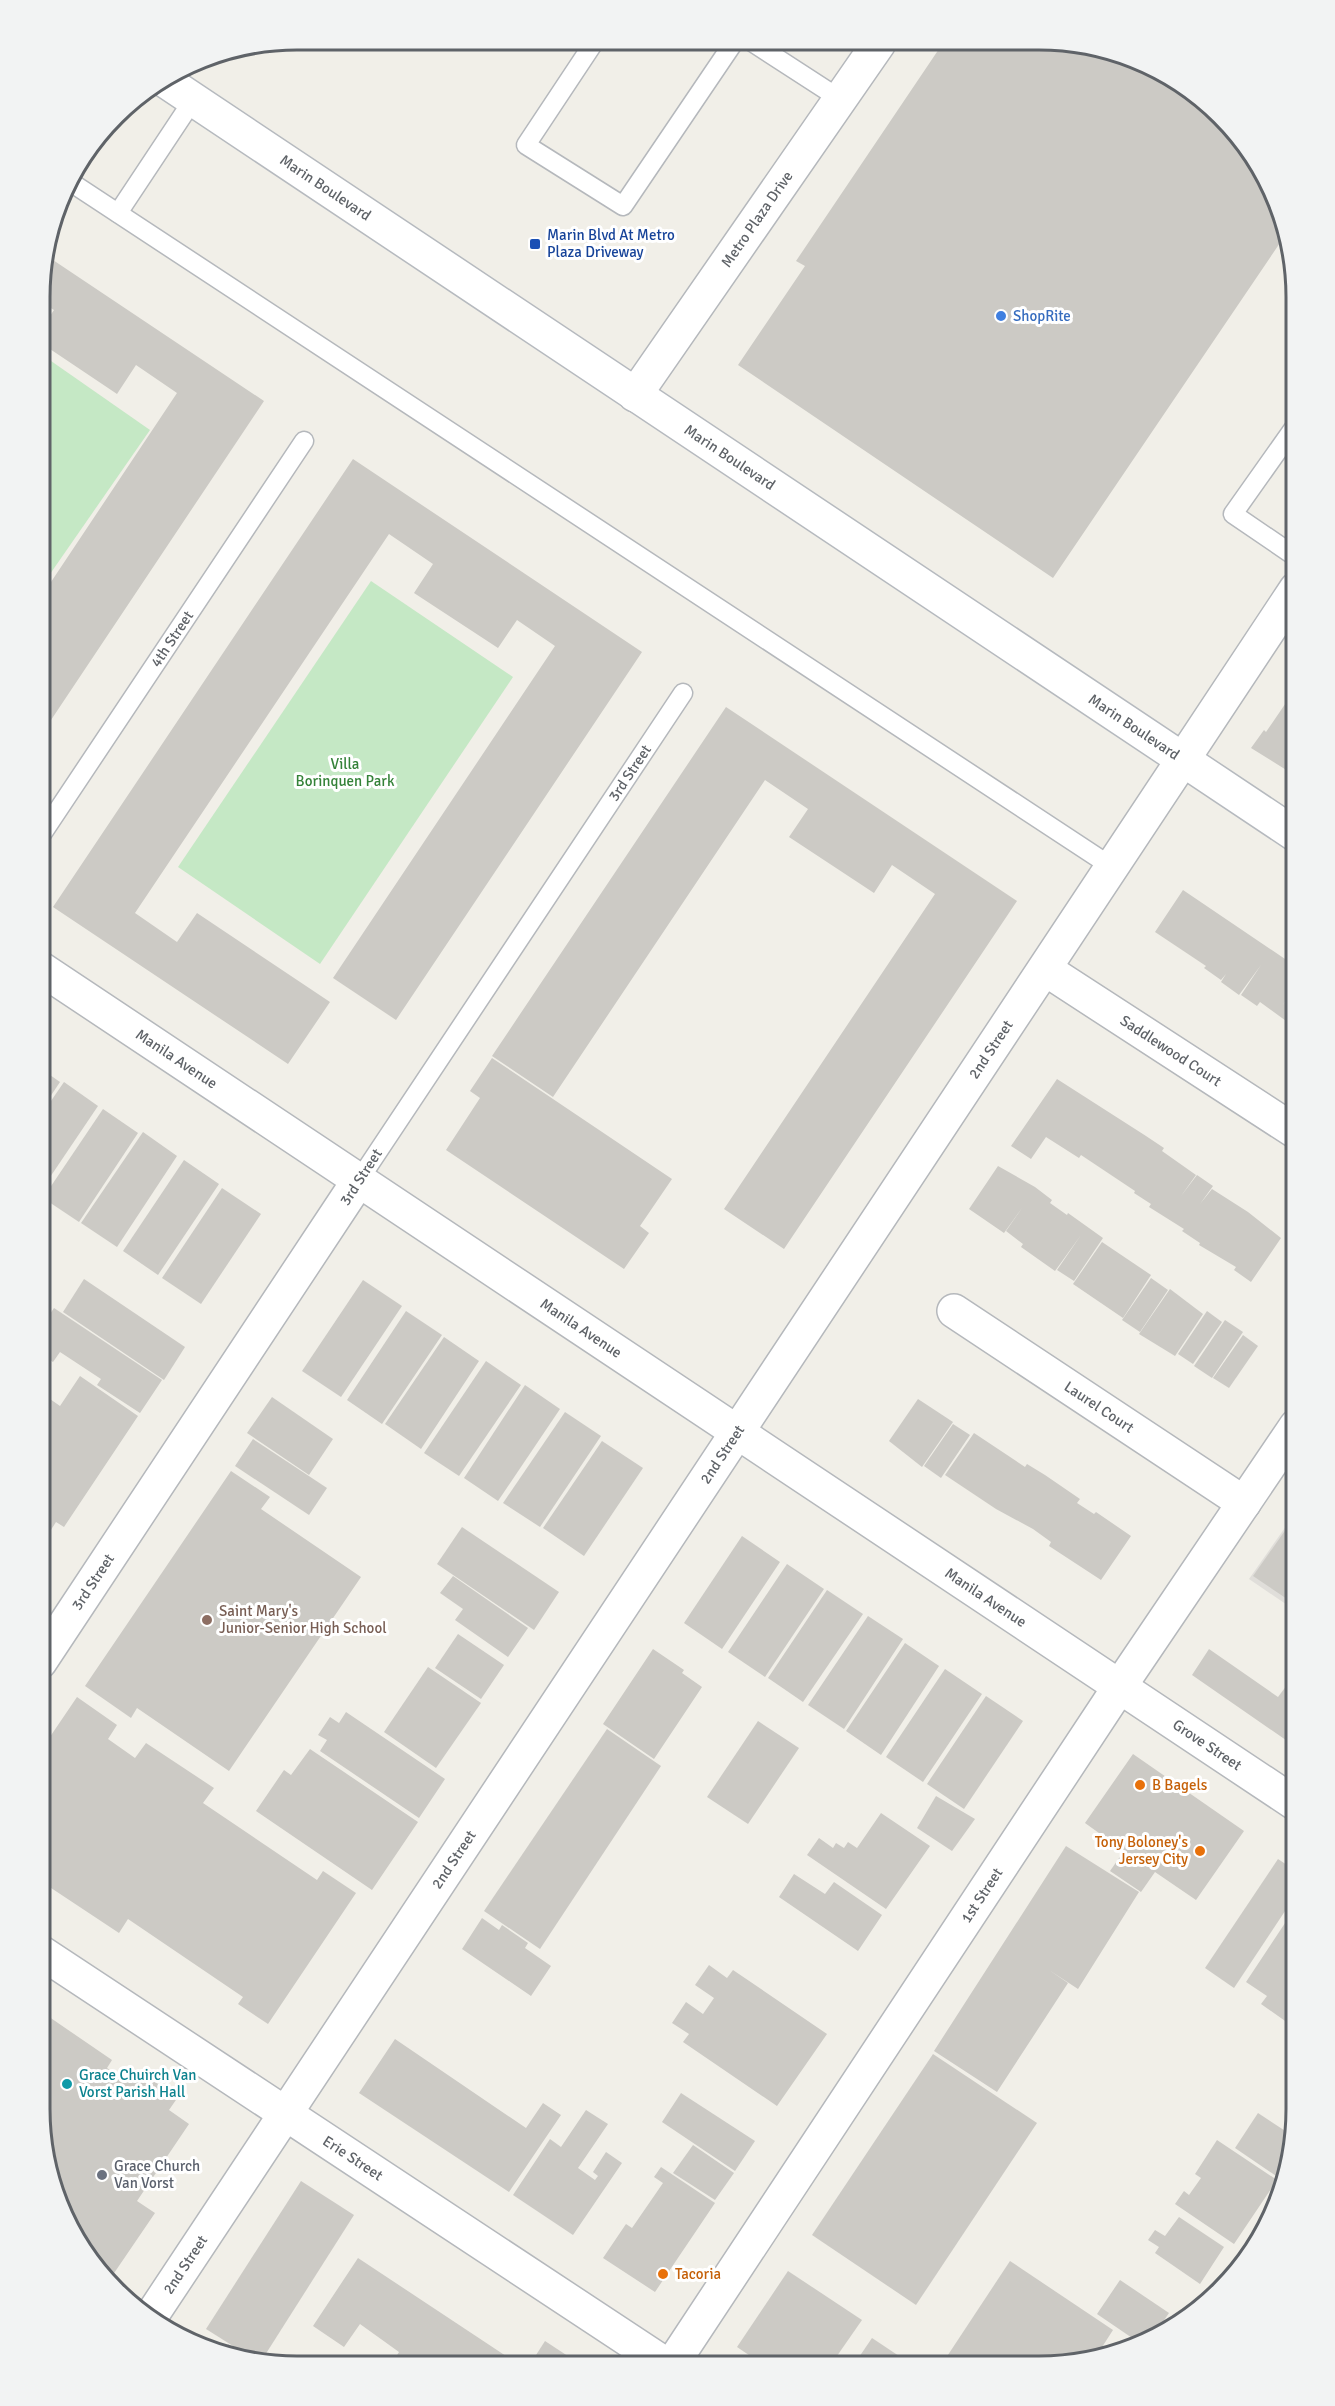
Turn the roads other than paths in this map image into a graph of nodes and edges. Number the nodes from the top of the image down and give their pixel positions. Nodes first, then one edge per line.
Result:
1 (589, 50) edge
2 (729, 50) edge
3 (764, 50) edge
4 (874, 50) edge
5 (170, 84) edge
6 (840, 99) junction
7 (193, 100) junction
8 (76, 186) edge
9 (118, 213) junction
10 (635, 395) junction
11 (1286, 439) edge
12 (304, 441) dead end
13 (1286, 550) edge
14 (1286, 604) edge
15 (683, 693) dead end
16 (1183, 761) junction
17 (50, 822) edge
18 (1286, 828) edge
19 (1112, 867) junction
20 (1045, 969) junction
21 (50, 975) edge
22 (1286, 1126) edge
23 (360, 1180) junction
24 (954, 1311) dead end
25 (738, 1432) junction
26 (1286, 1441) edge
27 (1244, 1503) junction
28 (50, 1645) edge
29 (1120, 1686) junction
30 (1286, 1797) edge
31 (50, 1958) edge
32 (284, 2115) junction
33 (155, 2312) edge
34 (654, 2356) edge
35 (676, 2356) edge

1 - 2 lane
3 - 6 lane
4 - 6 street, Metro Plaza Drive
5 - 7 street, Marin Boulevard
6 - 10 street, Metro Plaza Drive
7 - 9 lane
7 - 10 street, Marin Boulevard
8 - 9 lane
9 - 19 lane
10 - 16 street, Marin Boulevard
11 - 13 lane
12 - 17 lane, 4th Street
14 - 16 street, 2nd Street
15 - 23 lane, 3rd Street
16 - 18 street, Marin Boulevard
16 - 19 street, 2nd Street
19 - 20 street, 2nd Street
20 - 22 street, Saddlewood Court
20 - 25 street, 2nd Street
21 - 23 street, Manila Avenue
23 - 25 street, Manila Avenue
23 - 28 street, 3rd Street
24 - 27 street, Laurel Court
25 - 29 street, Manila Avenue
25 - 32 street, 2nd Street
26 - 27 street, 1st Street
27 - 29 street, 1st Street
29 - 30 street, Grove Street
29 - 35 street, 1st Street
31 - 32 street, Erie Street
32 - 33 street, 2nd Street
32 - 34 street, Erie Street

